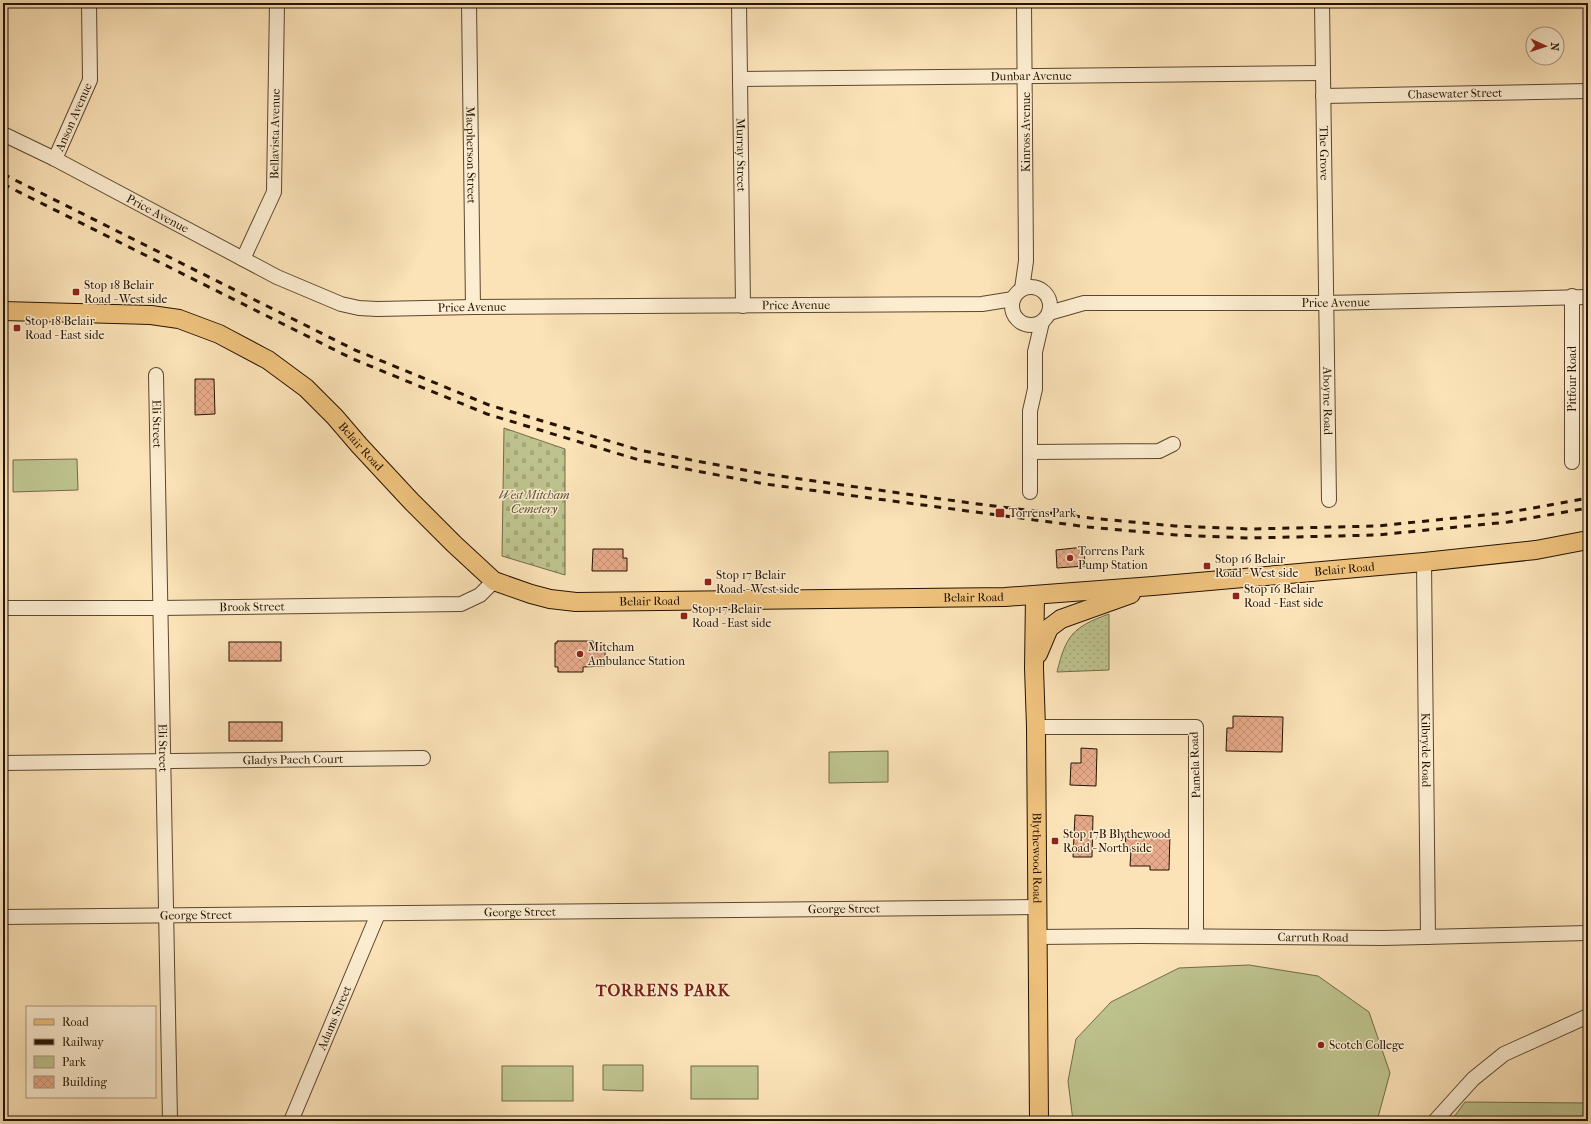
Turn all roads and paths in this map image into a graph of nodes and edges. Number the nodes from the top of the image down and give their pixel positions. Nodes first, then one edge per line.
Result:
1 (89, 3) edge
2 (277, 3) edge
3 (469, 3) edge
4 (739, 3) edge
5 (1024, 3) edge
6 (1322, 3) edge
7 (1322, 73) junction
8 (1026, 76) junction
9 (740, 79) junction
10 (1588, 91) edge
11 (1323, 96) junction
12 (3, 134) edge
13 (55, 159) junction
14 (243, 259) junction
15 (1026, 296) junction
16 (1572, 296) junction
17 (1588, 296) edge
18 (1325, 302) junction
19 (1084, 303) junction
20 (743, 306) junction
21 (473, 307) junction
22 (3, 311) edge
23 (1046, 317) junction
24 (1023, 323) junction
25 (1035, 352) junction
26 (156, 375) dead end
27 (1173, 444) dead end
28 (1030, 452) junction
29 (1572, 462) dead end
30 (1030, 492) dead end
31 (1329, 500) dead end
32 (1588, 540) edge
33 (1424, 562) junction
34 (494, 581) junction
35 (1153, 586) junction
36 (1035, 595) junction
37 (3, 608) edge
38 (160, 608) junction
39 (1034, 668) junction
40 (1036, 727) junction
41 (423, 758) dead end
42 (163, 762) junction
43 (3, 763) edge
44 (1037, 907) junction
45 (378, 914) junction
46 (166, 916) junction
47 (3, 917) edge
48 (1588, 933) edge
49 (1196, 936) junction
50 (1038, 937) junction
51 (1428, 937) junction
52 (1588, 1016) edge
53 (170, 1121) edge
54 (291, 1121) edge
55 (1039, 1121) edge
56 (1435, 1121) edge

1 - 13 street, Anson Avenue
2 - 14 street, Bellavista Avenue
3 - 21 street, Macpherson Street
4 - 9 street, Murray Street
5 - 8 street, Kinross Avenue
6 - 7 street, The Grove
7 - 8 street, Dunbar Avenue
7 - 11 street, The Grove
8 - 9 street, Dunbar Avenue
8 - 15 street, Kinross Avenue
9 - 20 street, Murray Street
10 - 11 street, Chasewater Street
11 - 18 street, The Grove
12 - 13 street, Price Avenue
13 - 14 street, Price Avenue
14 - 21 street, Price Avenue
15 - 19 street, Price Avenue
15 - 20 street, Price Avenue
15 - 23 street, Kinross Avenue
15 - 24 street
16 - 17 street, Price Avenue
16 - 18 street, Price Avenue
16 - 29 street, Pitfour Road
18 - 19 street, Price Avenue
18 - 31 street, Aboyne Road
19 - 23 street, Price Avenue
20 - 21 street, Price Avenue
22 - 34 main road, Belair Road
23 - 24 street, Price Avenue
23 - 25 street
24 - 25 street
25 - 28 street
26 - 38 street, Eli Street
27 - 28 street
28 - 30 street
32 - 33 main road, Belair Road
33 - 35 main road, Belair Road
33 - 51 street, Kilbryde Road
34 - 36 main road, Belair Road
34 - 38 street, Brook Street
35 - 36 main road, Belair Road
35 - 39 main road
36 - 39 main road, Blythewood Road
37 - 38 street, Brook Street
38 - 42 street, Eli Street
39 - 40 main road, Blythewood Road
40 - 44 main road, Blythewood Road
40 - 49 street, Pamela Road
41 - 42 street, Gladys Paech Court
42 - 43 street, Gladys Paech Court
42 - 46 street, Eli Street
44 - 45 street, George Street
44 - 50 main road, Blythewood Road
45 - 46 street, George Street
45 - 54 street, Adams Street
46 - 47 street, George Street
46 - 53 street, Eli Street
48 - 51 street, Carruth Road
49 - 50 street, Carruth Road
49 - 51 street, Carruth Road
50 - 55 main road, Blythewood Road
52 - 56 street

